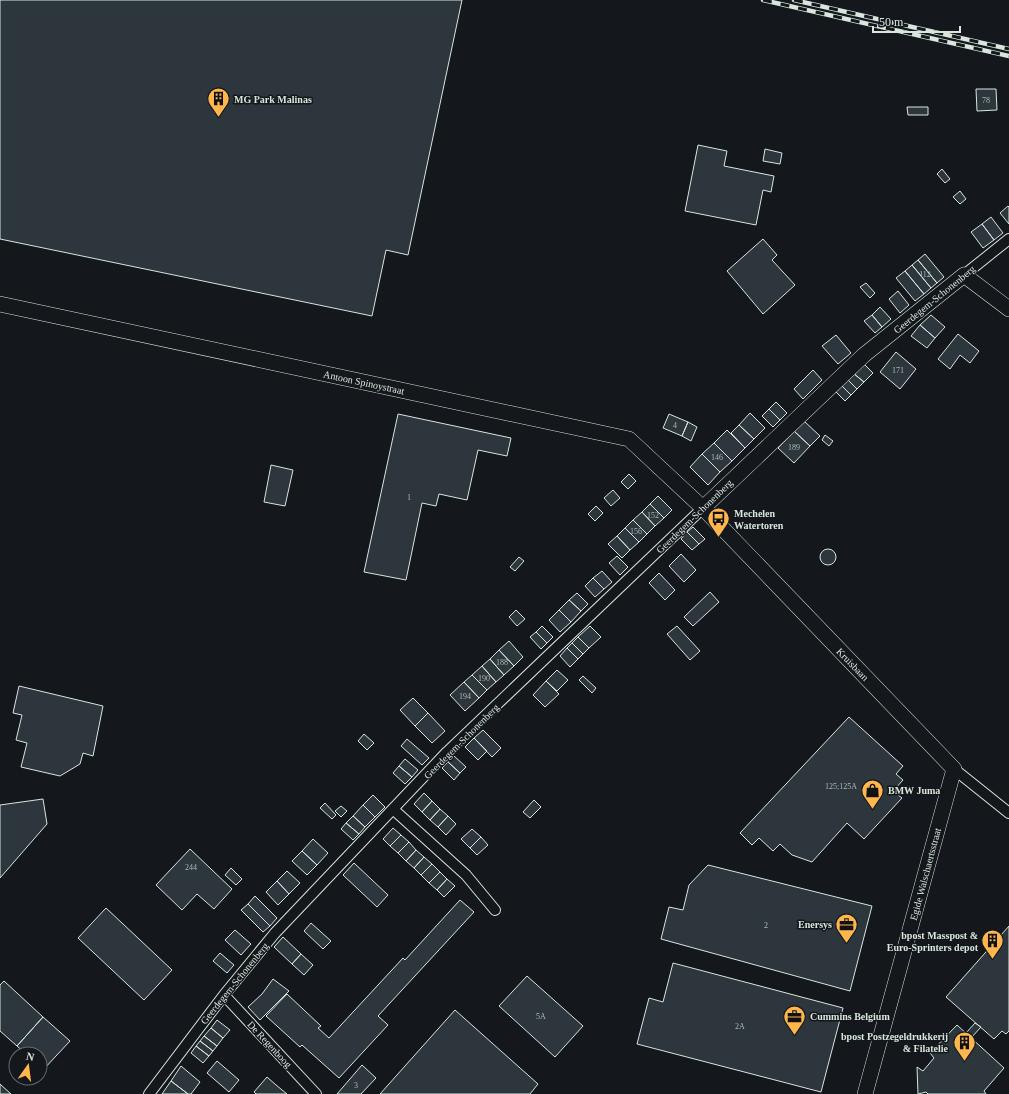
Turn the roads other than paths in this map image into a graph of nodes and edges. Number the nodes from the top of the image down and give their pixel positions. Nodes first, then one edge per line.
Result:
1 (1009, 238) edge
2 (964, 275) junction
3 (0, 304) edge
4 (1009, 309) edge
5 (703, 508) junction
6 (954, 769) junction
7 (394, 810) junction
8 (1009, 813) edge
9 (495, 910) dead end
10 (224, 995) junction
11 (150, 1094) edge
12 (316, 1094) edge
13 (864, 1094) edge

1 - 2 street, Geerdegem-Schonenberg
2 - 4 street
2 - 5 street, Geerdegem-Schonenberg
3 - 5 street, Antoon Spinoystraat
5 - 6 street, Kruisbaan
5 - 7 street, Geerdegem-Schonenberg
6 - 8 street, Kruisbaan
6 - 13 street, Egide Walschaertsstraat
7 - 9 street
7 - 10 street, Geerdegem-Schonenberg
10 - 11 street, Geerdegem-Schonenberg
10 - 12 street, De Regenboog

